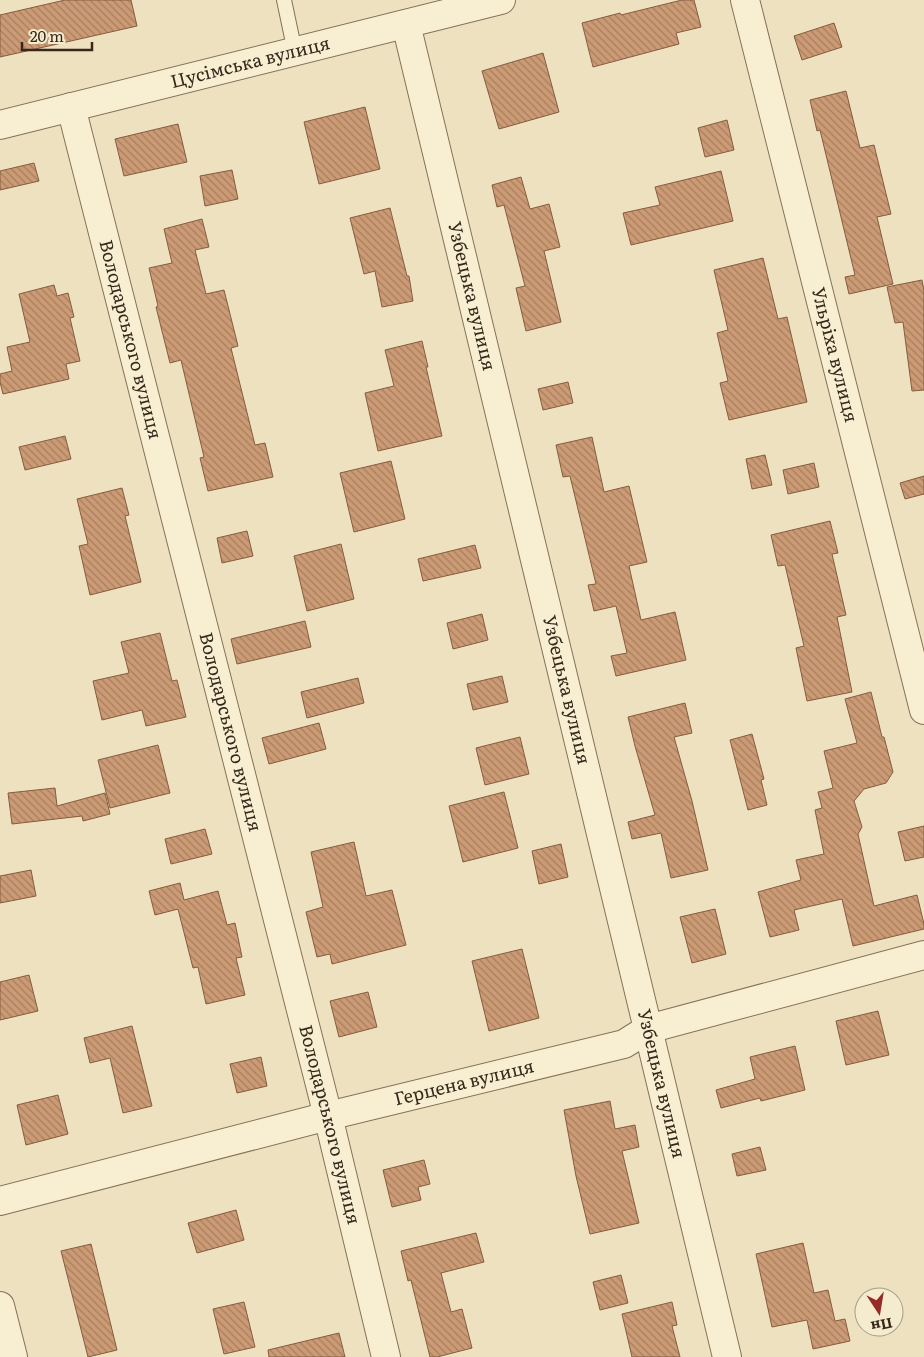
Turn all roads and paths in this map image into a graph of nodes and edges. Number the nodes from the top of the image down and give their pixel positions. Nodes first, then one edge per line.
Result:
1 (284, 0) edge
2 (501, 0) edge
3 (745, 0) edge
4 (406, 24) junction
5 (295, 52) junction
6 (71, 107) junction
7 (0, 125) edge
8 (924, 710) edge
9 (924, 955) edge
10 (648, 1029) junction
11 (328, 1116) junction
12 (0, 1201) edge
13 (0, 1306) edge
14 (13, 1357) edge
15 (386, 1357) edge
16 (727, 1357) edge

1 - 5 lane
2 - 4 street, Цусімська вулиця
3 - 8 street, Ульріха вулиця
4 - 5 street, Цусімська вулиця
4 - 10 street, Узбецька вулиця
5 - 6 street, Цусімська вулиця
6 - 7 street, Цусімська вулиця
6 - 11 street, Володарського вулиця
9 - 10 street, Герцена вулиця
10 - 11 street, Герцена вулиця
10 - 16 street, Узбецька вулиця
11 - 12 street, Герцена вулиця
11 - 15 street, Володарського вулиця
13 - 14 street

